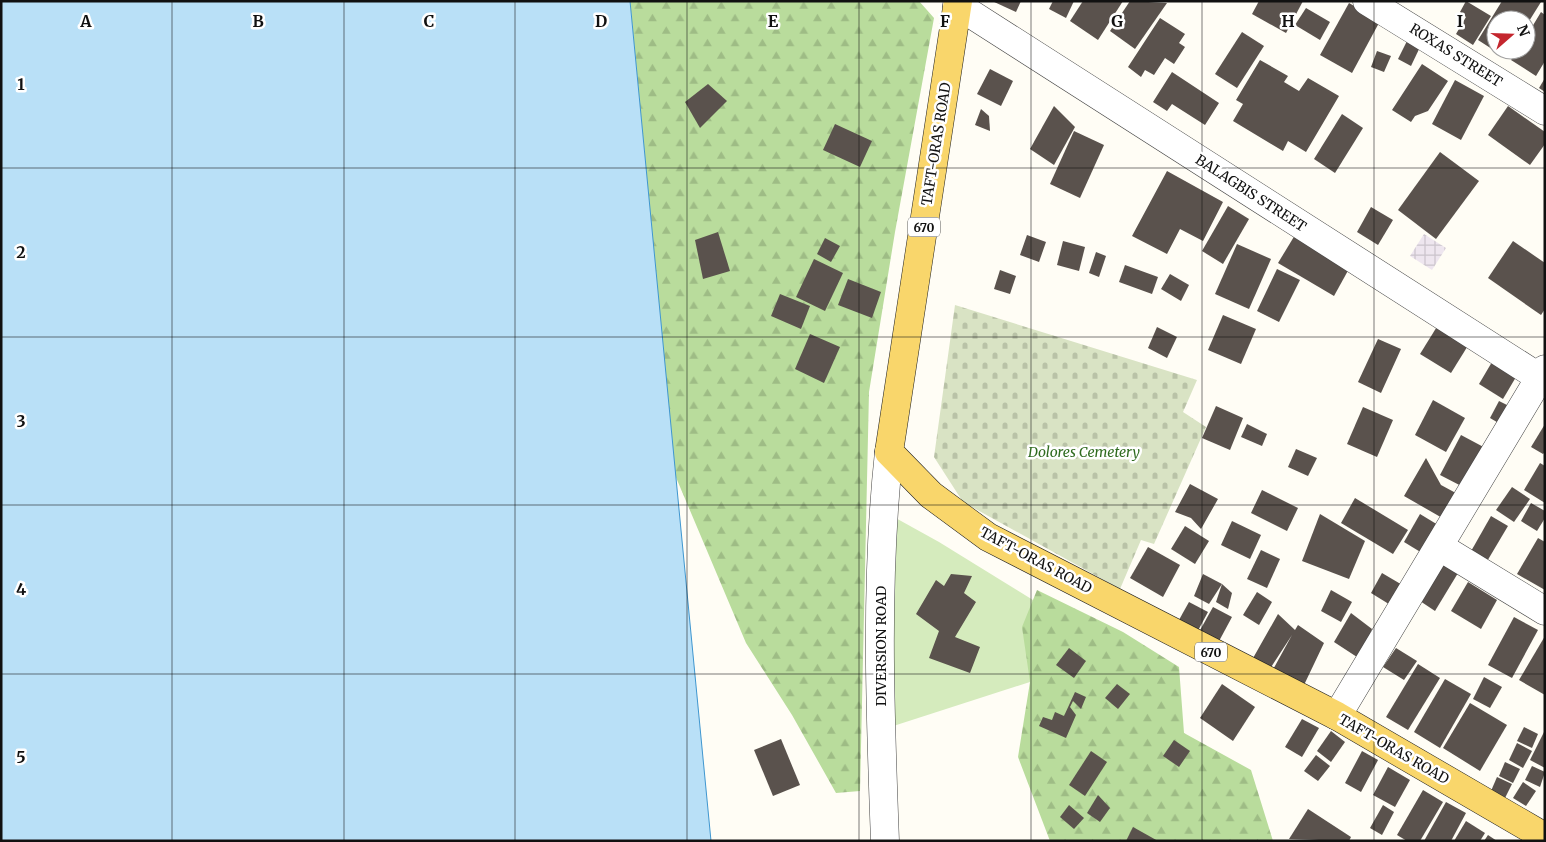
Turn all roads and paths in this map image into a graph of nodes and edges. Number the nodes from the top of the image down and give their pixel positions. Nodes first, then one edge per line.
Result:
1 (1367, 1) edge
2 (958, 3) edge
3 (1545, 111) edge
4 (1543, 376) edge
5 (889, 452) junction
6 (1440, 547) junction
7 (1545, 611) edge
8 (1338, 716) junction
9 (1545, 837) edge
10 (885, 841) edge

1 - 3 street, ROXAS STREET
2 - 4 street, BALAGBIS STREET
2 - 5 main road, TAFT-ORAS ROAD / 670
4 - 6 street
5 - 8 main road, TAFT-ORAS ROAD / 670
5 - 10 street, DIVERSION ROAD
6 - 7 street
6 - 8 street
8 - 9 main road, TAFT-ORAS ROAD / 670

